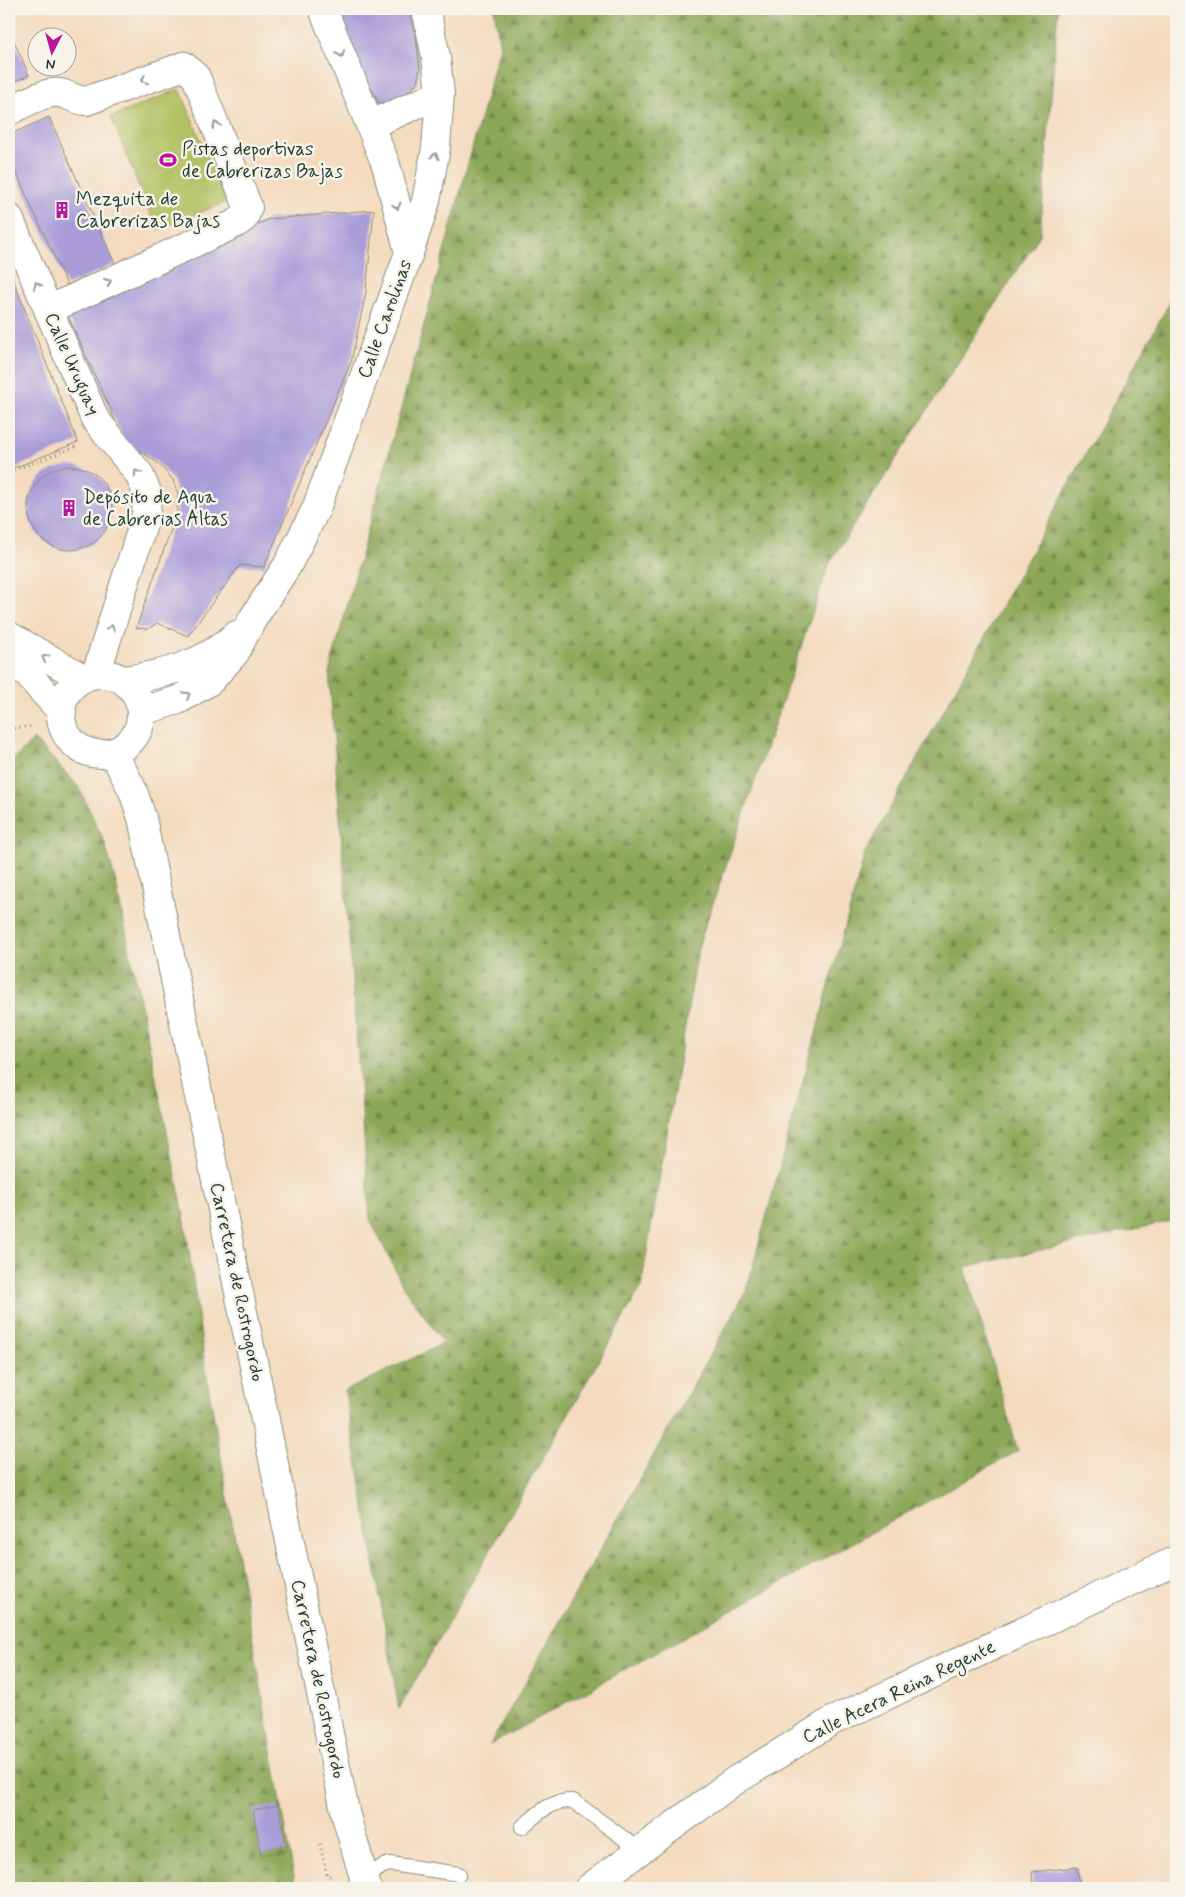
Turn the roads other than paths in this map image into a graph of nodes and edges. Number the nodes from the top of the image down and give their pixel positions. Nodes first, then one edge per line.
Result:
1 (323, 9) edge
2 (426, 9) edge
3 (440, 94) junction
4 (9, 111) edge
5 (370, 125) junction
6 (9, 218) edge
7 (410, 253) junction
8 (48, 310) junction
9 (252, 620) junction
10 (9, 636) edge
11 (9, 654) edge
12 (89, 676) junction
13 (123, 680) junction
14 (142, 711) junction
15 (62, 712) junction
16 (114, 752) junction
17 (1176, 1560) edge
18 (522, 1828) dead end
19 (640, 1851) junction
20 (459, 1874) dead end
21 (362, 1885) edge
22 (589, 1888) edge

1 -> 5 street, Calle Carolinas
2 - 3 street
3 - 5 street
7 -> 3 street
8 -> 4 street
5 -> 7 street, Calle Carolinas
8 -> 6 street, Calle Uruguay
7 - 9 street, Calle Carolinas
12 -> 8 street, Calle Uruguay
9 - 13 street, Calle Carolinas
14 -> 9 street, Calle Carolinas
12 -> 10 street
11 - 15 street
12 - 13 street
12 - 15 street
13 - 14 street
14 - 16 street
15 - 16 street
16 - 21 street, Carretera de Rostrogordo
17 - 19 street, Calle Acera Reina Regente
18 - 19 lane
19 - 22 street, Calle Acera Reina Regente
20 - 21 lane

